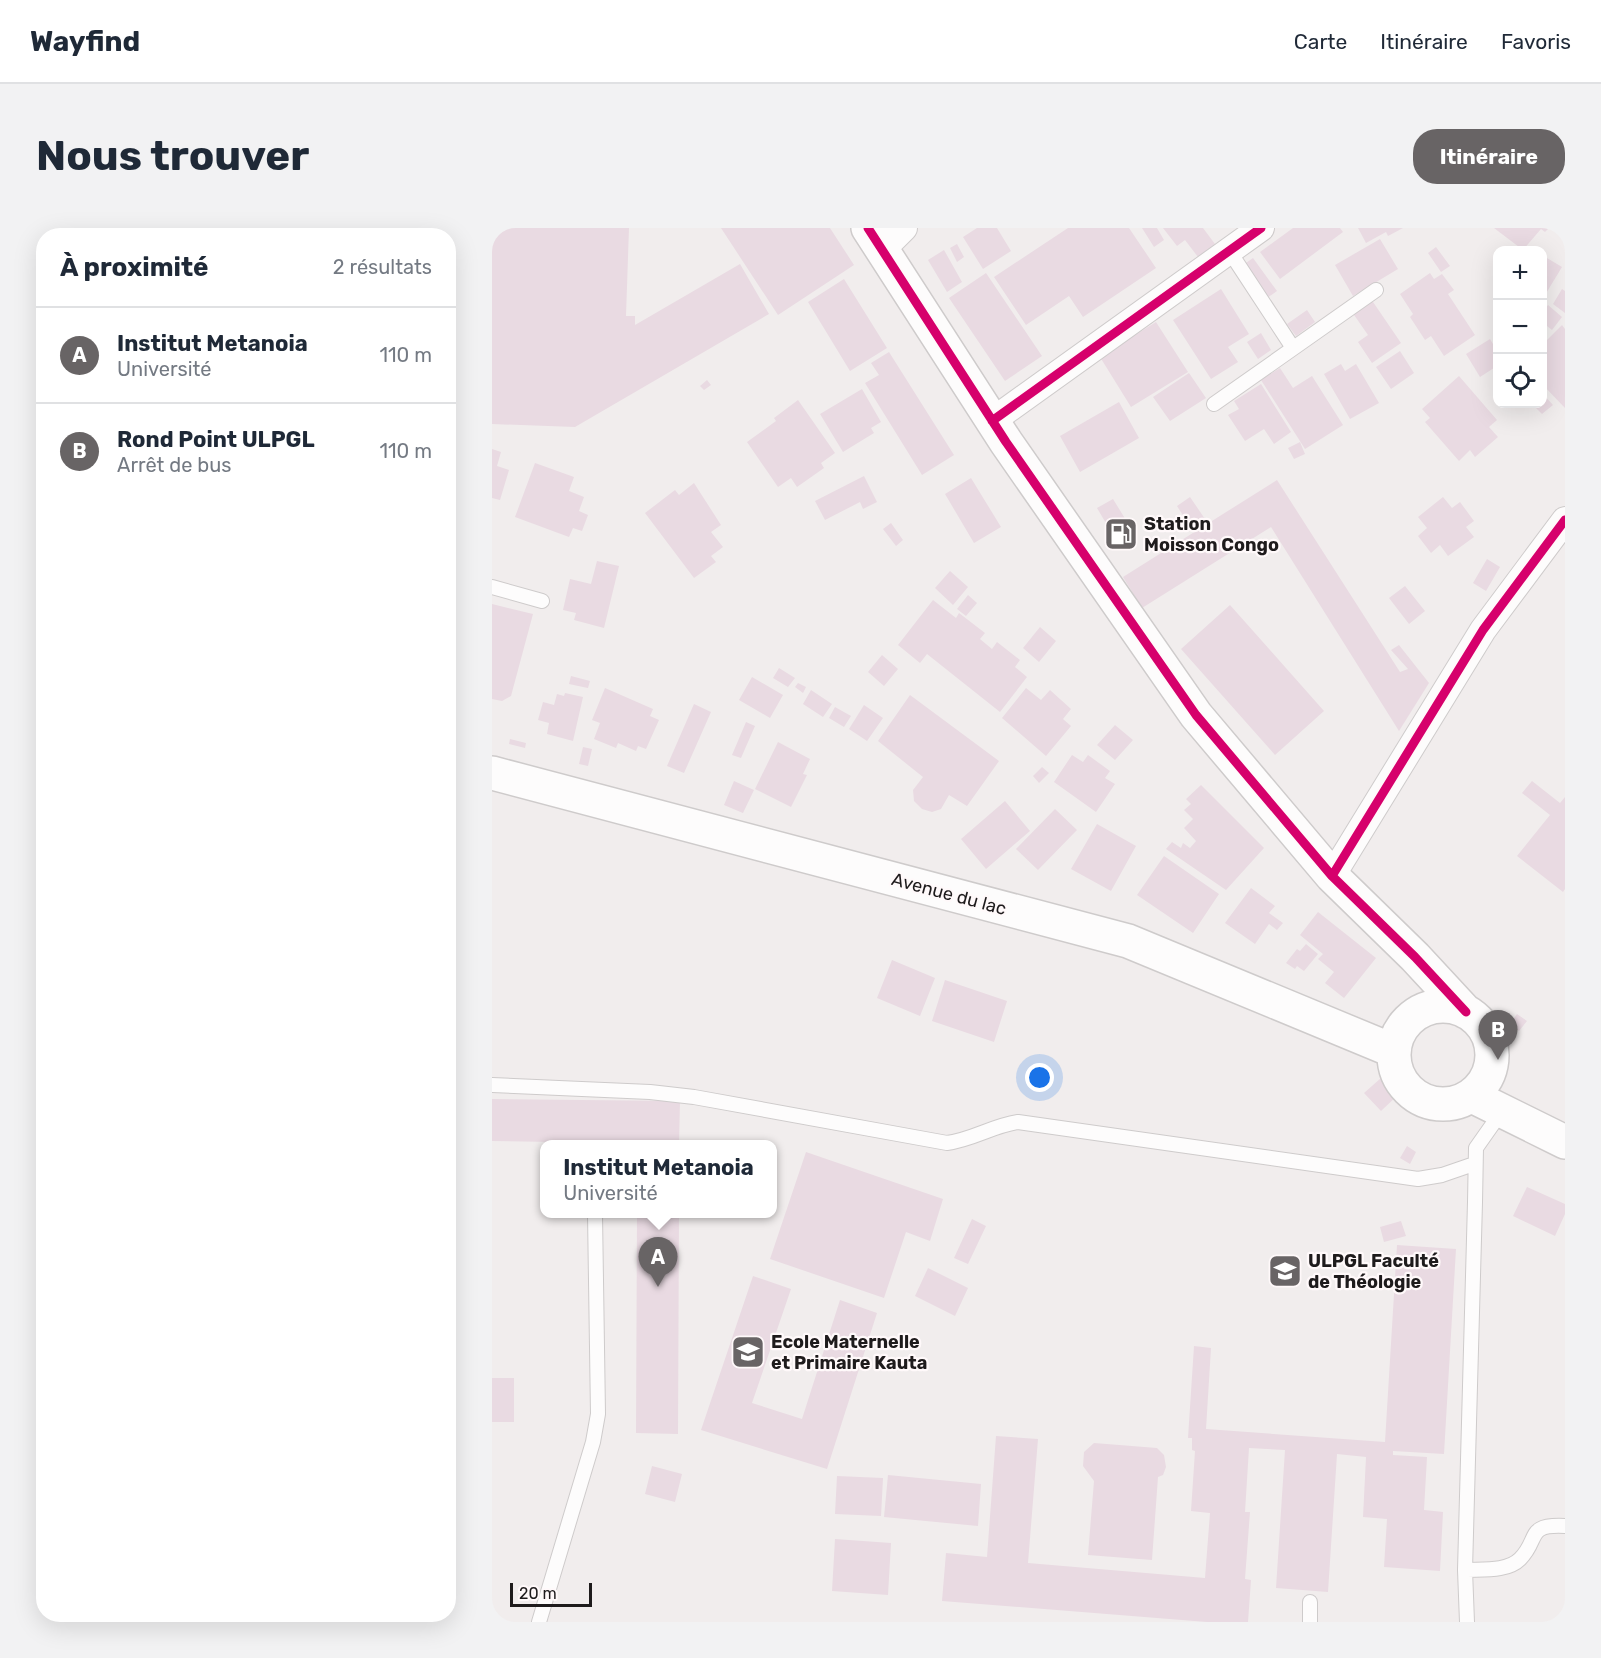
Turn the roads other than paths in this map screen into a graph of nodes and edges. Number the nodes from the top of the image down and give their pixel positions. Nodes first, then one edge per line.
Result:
1 (1261, 228) edge
2 (885, 235) edge
3 (1230, 252) junction
4 (1376, 290) dead end
5 (1293, 348) junction
6 (1214, 404) dead end
7 (992, 422) junction
8 (1565, 520) edge
9 (492, 587) edge
10 (542, 601) dead end
11 (492, 773) edge
12 (1332, 876) junction
13 (1466, 1012) junction
14 (1394, 1051) junction
15 (492, 1085) edge
16 (1472, 1096) junction
17 (1502, 1111) junction
18 (1565, 1142) edge
19 (1474, 1164) junction
20 (595, 1218) edge
21 (1565, 1526) edge
22 (1465, 1570) junction
23 (1310, 1602) dead end
24 (539, 1622) edge
25 (1310, 1622) edge
26 (1467, 1622) edge

1 - 3 street
2 - 7 main road
3 - 5 lane
3 - 7 street
4 - 5 lane
5 - 6 lane
7 - 12 main road
8 - 12 street
9 - 10 lane
11 - 14 main road, Avenue du lac
12 - 13 main road
13 - 14 main road
13 - 16 main road
14 - 16 main road
15 - 19 lane
16 - 17 main road
17 - 18 main road
17 - 19 lane
19 - 22 lane
20 - 24 lane
21 - 22 lane
22 - 26 lane
23 - 25 lane

